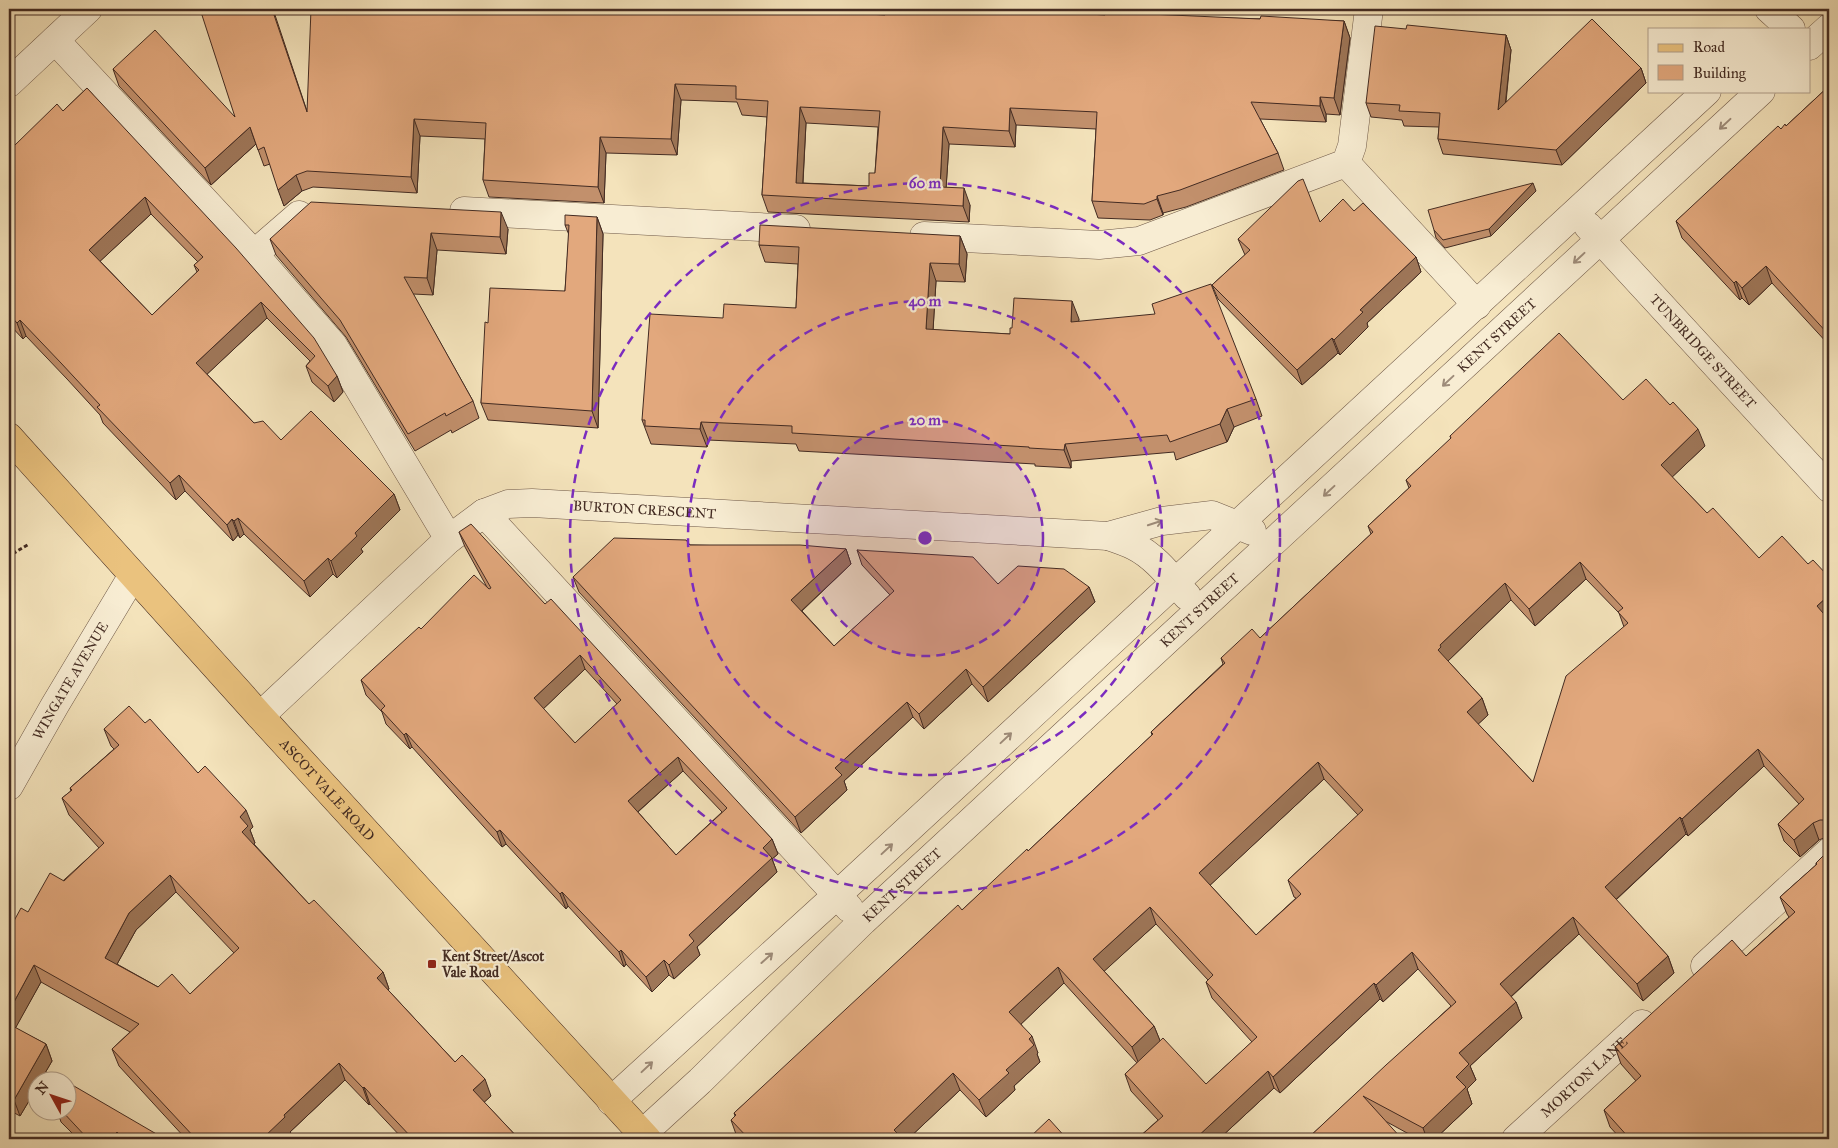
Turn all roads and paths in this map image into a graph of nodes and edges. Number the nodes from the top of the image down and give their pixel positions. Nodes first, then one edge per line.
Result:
1 (88, 9) edge
2 (1369, 9) edge
3 (1829, 28) edge
4 (55, 40) junction
5 (1810, 45) edge
6 (9, 83) edge
7 (1706, 92) edge
8 (1759, 92) edge
9 (1346, 163) junction
10 (322, 204) edge
11 (442, 210) edge
12 (1576, 214) junction
13 (820, 230) edge
14 (900, 234) edge
15 (1600, 239) junction
16 (254, 254) junction
17 (1477, 305) junction
18 (9, 437) edge
19 (1829, 488) edge
20 (484, 513) junction
21 (1239, 525) junction
22 (1108, 536) junction
23 (449, 539) junction
24 (1275, 542) junction
25 (29, 544) dead end
26 (9, 559) edge
27 (133, 575) junction
28 (1176, 583) junction
29 (1200, 609) junction
30 (260, 716) junction
31 (9, 786) edge
32 (1829, 852) edge
33 (837, 895) junction
34 (863, 921) junction
35 (1684, 986) edge
36 (1662, 1006) edge
37 (611, 1100) junction
38 (645, 1136) edge
39 (1516, 1139) edge

1 - 4 street
2 - 9 street
3 - 5 street
4 - 6 street
4 - 16 street
7 - 12 street
8 -> 15 street, KENT STREET
9 - 14 street
9 - 17 street
10 - 16 street
11 - 13 street
12 - 15 street, TUNBRIDGE STREET
12 - 17 street
15 - 19 street, TUNBRIDGE STREET
15 -> 24 street, KENT STREET
16 - 23 street
17 - 21 street
18 - 27 main road, ASCOT VALE ROAD
20 - 22 street, BURTON CRESCENT
20 - 23 street, BURTON CRESCENT
20 - 33 street
22 -> 21 street, BURTON CRESCENT
21 - 24 street, BURTON CRESCENT
21 - 28 street
22 - 28 street, BURTON CRESCENT
23 - 30 street, BURTON CRESCENT
24 - 29 street, KENT STREET
25 - 26 path
27 - 30 main road, ASCOT VALE ROAD
27 - 31 street, WINGATE AVENUE
28 - 29 street, BURTON CRESCENT
33 -> 28 street
29 - 34 street, KENT STREET
30 - 37 main road, ASCOT VALE ROAD
32 - 35 street
33 - 34 street
37 -> 33 street
34 - 38 street, KENT STREET
36 - 39 street, MORTON LANE
37 - 38 main road, ASCOT VALE ROAD

